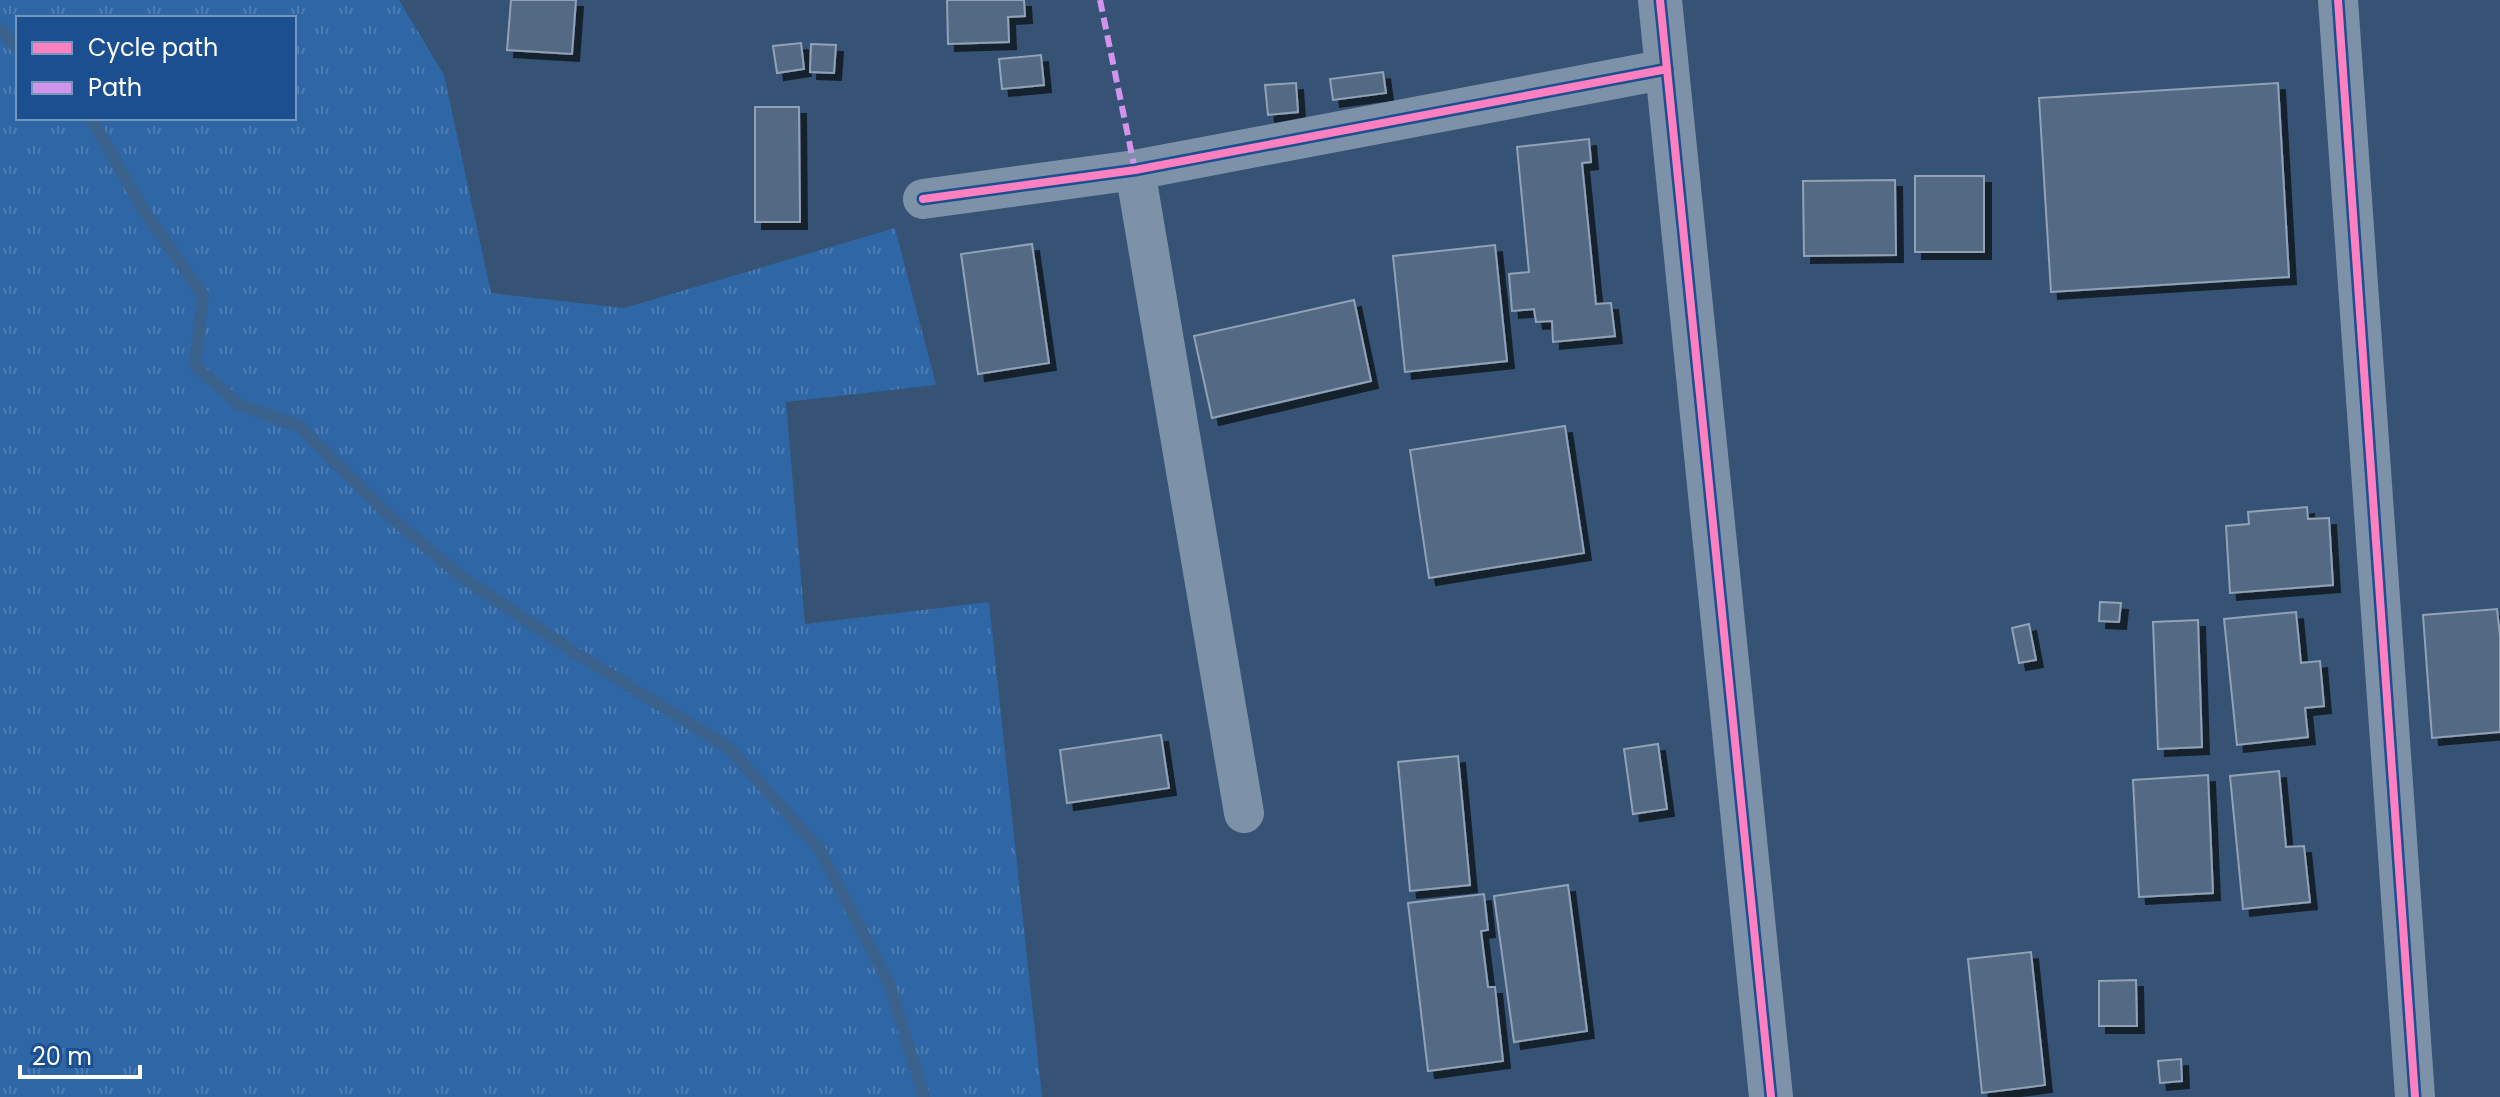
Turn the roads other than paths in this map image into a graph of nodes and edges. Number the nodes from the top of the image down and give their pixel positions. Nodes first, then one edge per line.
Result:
1 (1660, 0) edge
2 (2338, 0) edge
3 (1667, 69) junction
4 (1135, 170) junction
5 (923, 199) dead end
6 (1244, 813) dead end
7 (1771, 1097) edge
8 (2415, 1097) edge

1 - 3 street
2 - 8 street
3 - 4 street
3 - 7 street
4 - 5 street
4 - 6 street

